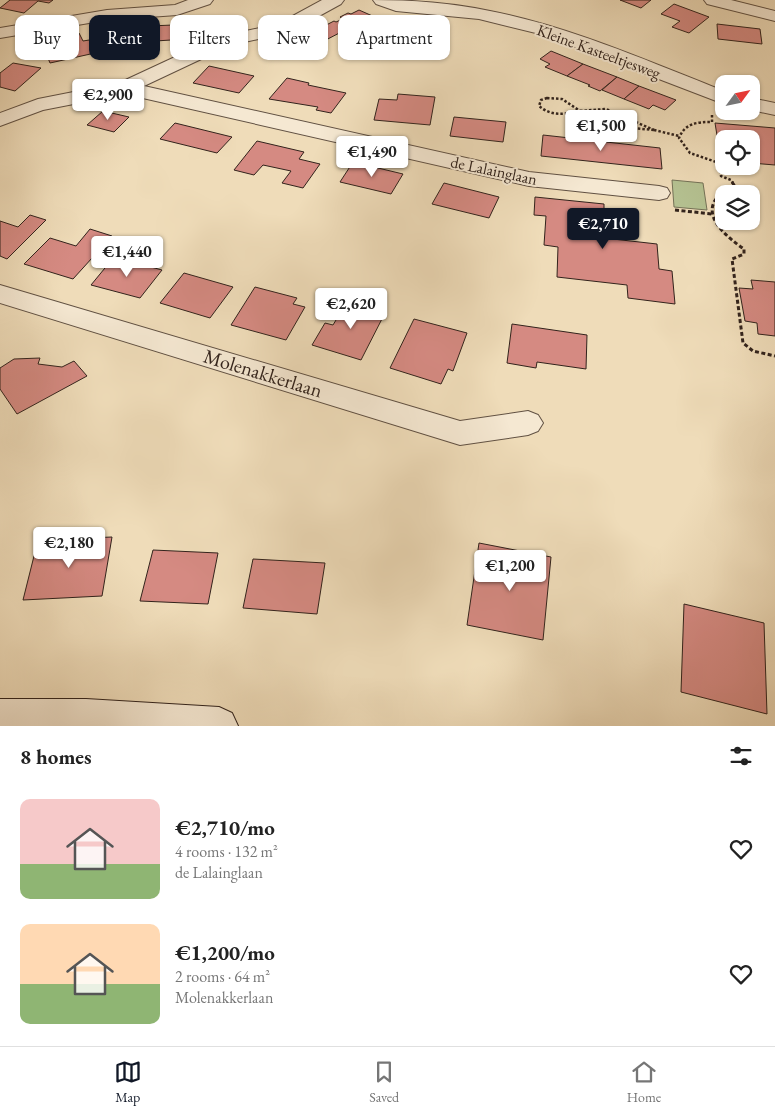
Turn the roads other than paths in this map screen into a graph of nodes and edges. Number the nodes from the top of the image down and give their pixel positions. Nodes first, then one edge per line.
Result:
1 (204, 0) edge
2 (334, 0) edge
3 (382, 0) edge
4 (713, 0) edge
5 (746, 5) edge
6 (775, 16) edge
7 (0, 33) edge
8 (125, 88) junction
9 (715, 94) edge
10 (760, 106) edge
11 (775, 109) edge
12 (0, 120) edge
13 (659, 193) road end
14 (0, 294) edge
15 (528, 424) dead end
16 (0, 718) edge
17 (219, 726) edge

1 - 7 street
2 - 8 street
3 - 9 street, Kleine Kasteeltjesweg
4 - 5 street
5 - 6 street
8 - 12 street
8 - 13 street, de Lalainglaan
10 - 11 street
14 - 15 street, Molenakkerlaan
16 - 17 street

